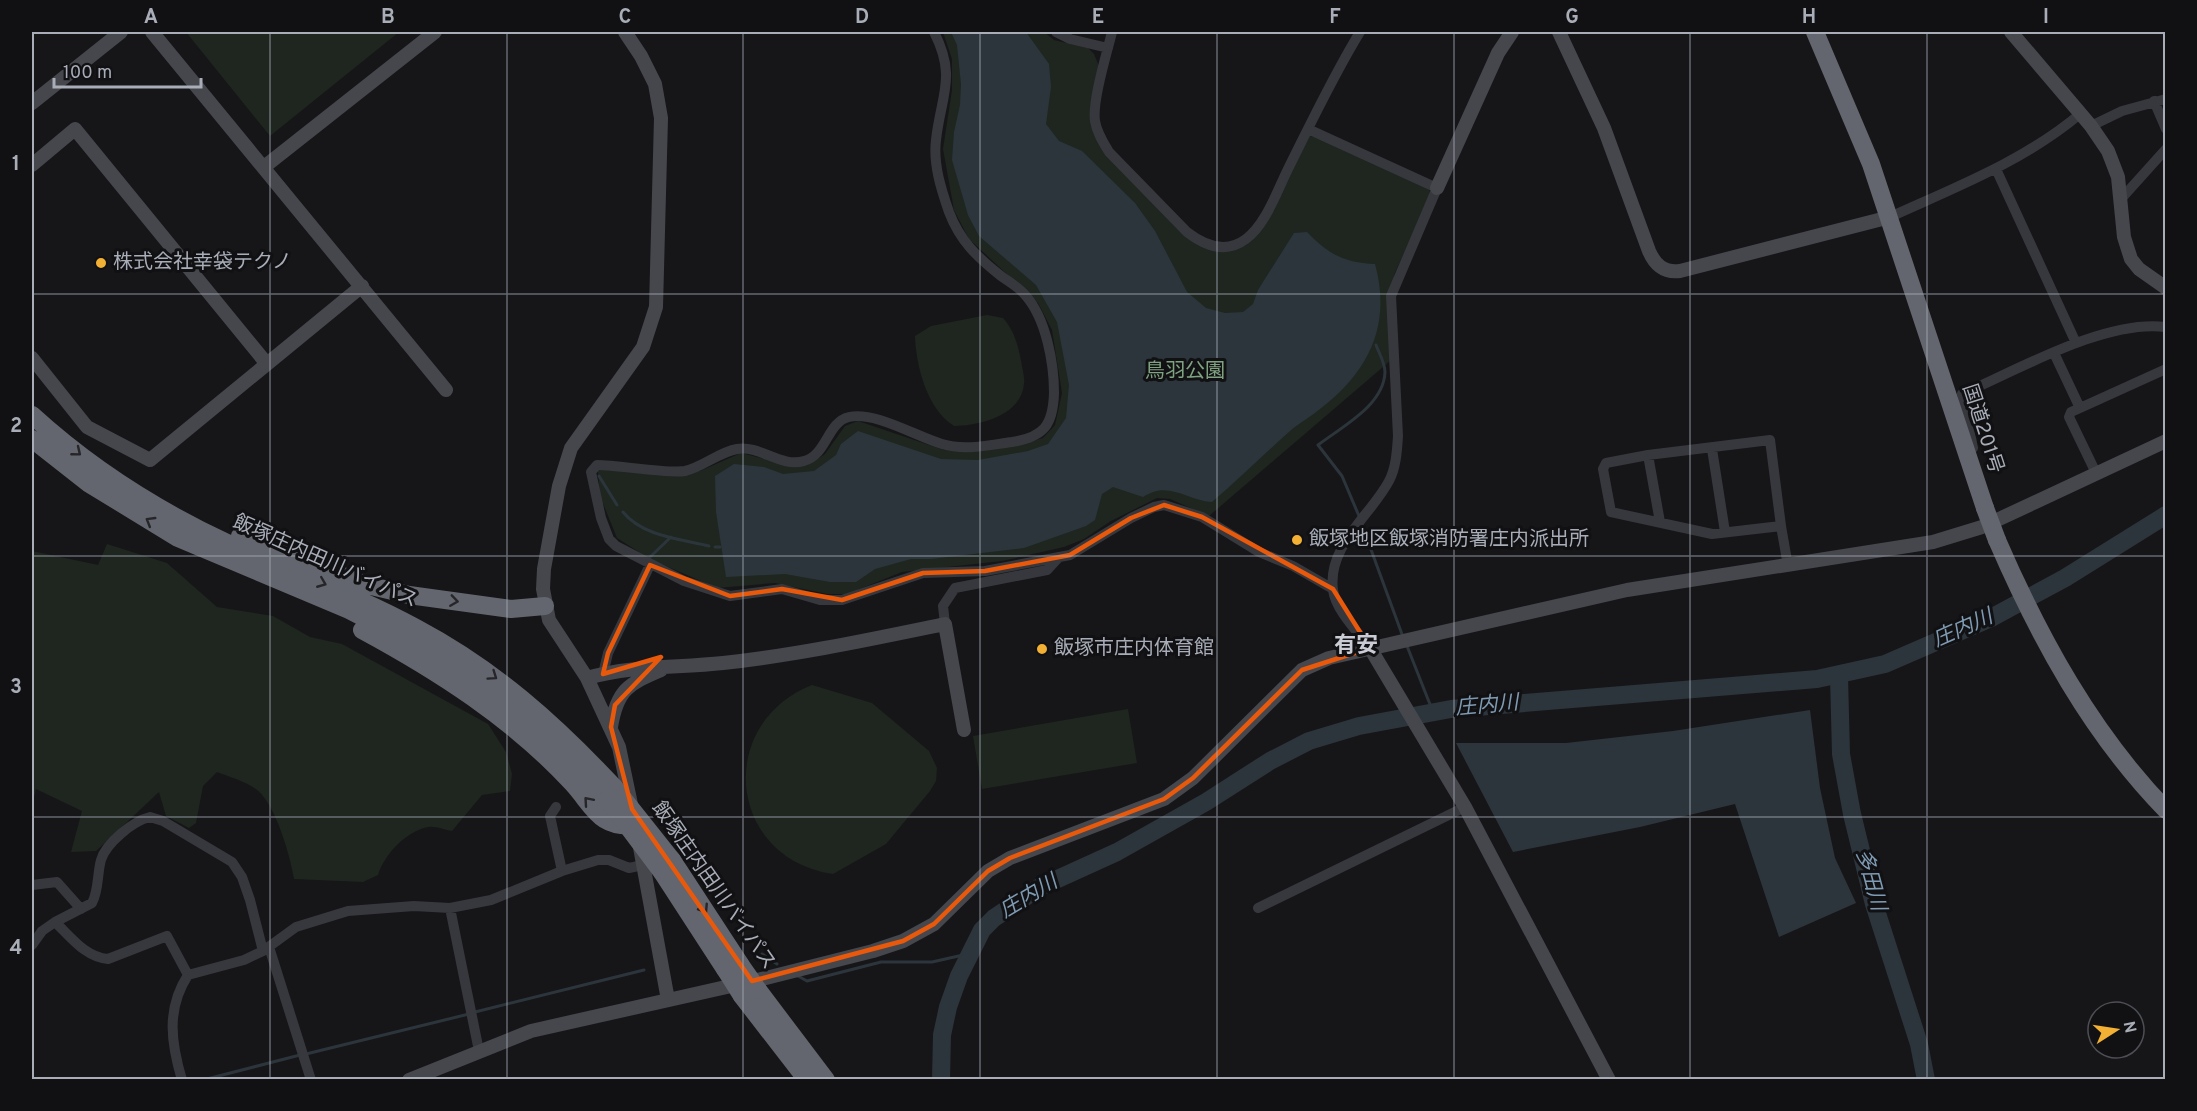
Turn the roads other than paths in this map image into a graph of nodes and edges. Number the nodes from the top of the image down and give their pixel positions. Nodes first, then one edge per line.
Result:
1 (121, 32) edge
2 (152, 32) edge
3 (435, 32) edge
4 (625, 32) edge
5 (934, 32) edge
6 (1056, 32) edge
7 (1112, 32) edge
8 (1360, 32) edge
9 (1512, 32) edge
10 (1559, 32) edge
11 (1815, 32) edge
12 (2011, 32) edge
13 (1108, 48) junction
14 (2160, 100) edge
15 (32, 103) edge
16 (2080, 114) junction
17 (2091, 126) junction
18 (1308, 129) junction
19 (2166, 129) edge
20 (2166, 149) edge
21 (32, 165) edge
22 (264, 167) junction
23 (1996, 169) junction
24 (1437, 188) junction
25 (2121, 199) junction
26 (1890, 217) junction
27 (362, 286) junction
28 (2166, 288) edge
29 (2166, 327) edge
30 (2076, 343) junction
31 (2054, 354) junction
32 (32, 358) edge
33 (267, 364) junction
34 (2166, 369) edge
35 (446, 390) dead end
36 (2080, 408) junction
37 (32, 415) edge
38 (32, 439) edge
39 (2166, 441) edge
40 (1712, 449) junction
41 (1648, 455) junction
42 (1968, 459) junction
43 (2096, 473) junction
44 (141, 497) junction
45 (1660, 522) junction
46 (1781, 526) junction
47 (1725, 532) junction
48 (178, 538) junction
49 (1059, 557) junction
50 (650, 565) junction
51 (1788, 566) junction
52 (1333, 590) junction
53 (545, 606) junction
54 (945, 624) junction
55 (1370, 648) junction
56 (669, 666) junction
57 (603, 674) junction
58 (587, 678) junction
59 (611, 727) junction
60 (964, 730) dead end
61 (611, 794) junction
62 (556, 807) dead end
63 (1465, 807) junction
64 (2166, 810) edge
65 (636, 825) junction
66 (643, 865) junction
67 (562, 871) junction
68 (32, 885) edge
69 (450, 908) junction
70 (1258, 908) dead end
71 (81, 909) junction
72 (56, 922) junction
73 (32, 945) edge
74 (266, 949) junction
75 (188, 975) junction
76 (754, 998) junction
77 (668, 1000) junction
78 (479, 1051) junction
79 (182, 1080) edge
80 (311, 1080) edge
81 (409, 1080) edge
82 (795, 1080) edge
83 (807, 1080) edge
84 (826, 1080) edge
85 (837, 1080) edge
86 (1609, 1080) edge

1 - 15 street
2 - 22 street
3 - 22 street
4 - 53 street
5 - 50 street
6 - 13 street
7 - 13 street
8 - 18 street
9 - 24 street
10 - 26 street
11 - 26 highway, 国道201号
12 - 16 street
13 - 18 street
14 - 17 street
14 - 19 street
16 - 17 street
16 - 23 street
17 - 25 street
18 - 24 street
20 - 25 street
21 - 33 street
22 - 27 street
23 - 26 street
23 - 30 street
24 - 52 street
25 - 28 street
26 - 42 highway, 国道201号
27 - 33 street
27 - 35 street
29 - 30 street
30 - 31 street
31 - 36 street
31 - 42 street
32 - 33 street
34 - 36 street
36 - 43 street
37 -> 44 highway, 飯塚庄内田川バイパス
48 -> 38 highway, 飯塚庄内田川バイパス
39 - 43 street
40 - 41 street
40 - 46 street
40 - 47 street
41 - 45 street
41 - 45 street
42 - 64 highway, 国道201号, bridge
43 - 51 street
44 -> 53 highway
44 -> 61 highway, 飯塚庄内田川バイパス
45 - 47 street
46 - 47 street
46 - 51 street
48 - 61 highway, 飯塚庄内田川バイパス
65 -> 48 highway
49 - 50 street
49 - 52 street
49 - 54 street
50 - 57 street
51 - 55 street
52 - 55 street
53 - 58 street
54 - 56 street
54 - 60 street
55 - 63 street
55 - 77 street
56 - 57 street
56 - 59 street
57 - 58 street
58 - 59 street
59 - 65 street
61 - 76 highway, 飯塚庄内田川バイパス, bridge
62 - 67 street
63 - 70 street
63 - 86 street
65 - 66 street
66 - 67 street
66 - 77 street
67 - 69 street
68 - 71 street
69 - 74 street
69 - 78 street
71 - 72 street
71 - 74 street
72 - 73 street
72 - 75 street
74 - 75 street
74 - 80 street
75 - 79 street
76 - 82 highway
76 - 83 highway, 飯塚庄内田川バイパス
76 - 84 highway, 飯塚庄内田川バイパス
76 - 85 highway
77 - 78 street
78 - 81 street

